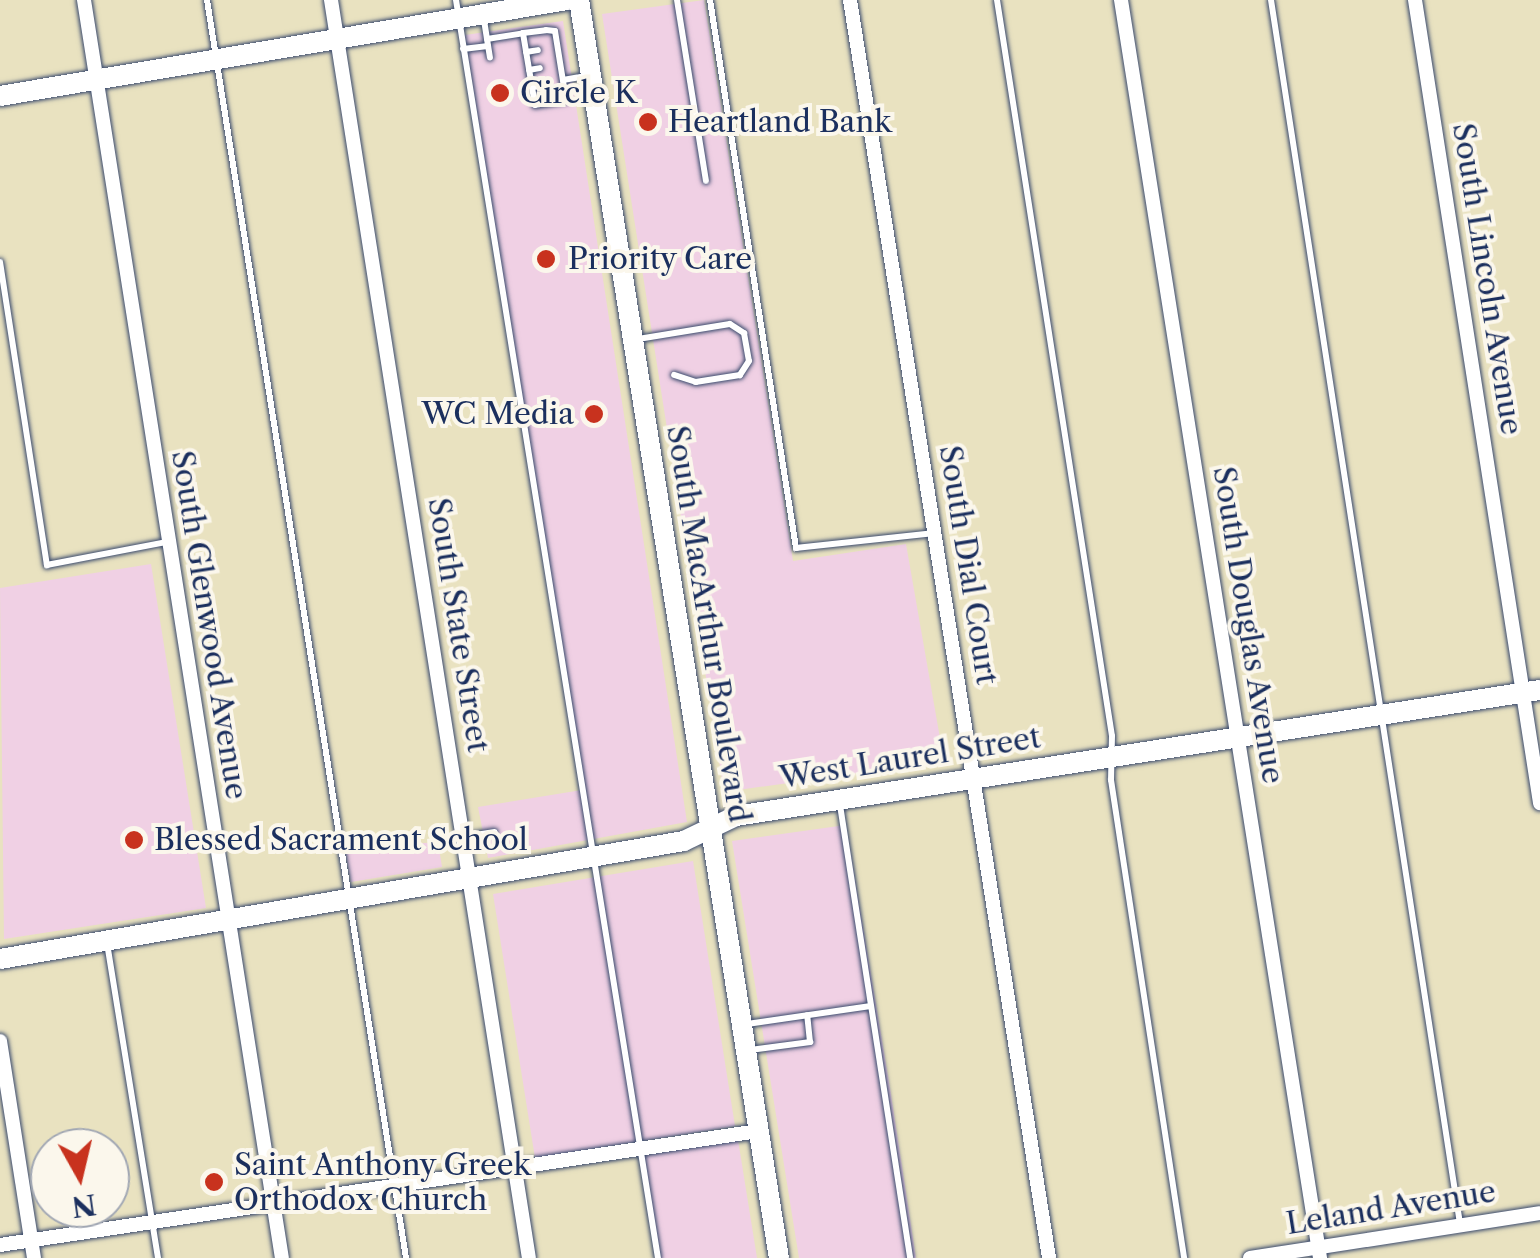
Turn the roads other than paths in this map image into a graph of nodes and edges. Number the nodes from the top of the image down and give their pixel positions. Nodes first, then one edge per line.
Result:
1 (84, 0) edge
2 (207, 0) edge
3 (331, 0) edge
4 (567, 0) edge
5 (579, 0) edge
6 (677, 0) edge
7 (710, 0) edge
8 (850, 0) edge
9 (997, 0) edge
10 (1121, 0) edge
11 (1270, 0) edge
12 (1415, 0) edge
13 (457, 9) edge
14 (483, 14) junction
15 (523, 33) junction
16 (338, 39) junction
17 (487, 42) junction
18 (463, 49) junction
19 (538, 50) dead end
20 (526, 52) junction
21 (490, 58) dead end
22 (216, 59) junction
23 (540, 68) dead end
24 (529, 70) junction
25 (591, 76) junction
26 (96, 80) junction
27 (561, 82) junction
28 (543, 86) dead end
29 (532, 88) junction
30 (0, 96) edge
31 (706, 182) dead end
32 (0, 262) edge
33 (633, 340) junction
34 (674, 375) dead end
35 (935, 533) junction
36 (168, 542) junction
37 (1532, 691) edge
38 (1382, 714) junction
39 (1238, 738) junction
40 (1111, 758) junction
41 (973, 778) junction
42 (840, 800) junction
43 (1540, 803) edge
44 (710, 830) junction
45 (495, 832) dead end
46 (463, 837) junction
47 (590, 858) junction
48 (470, 879) junction
49 (349, 900) junction
50 (228, 921) junction
51 (107, 942) junction
52 (0, 959) edge
53 (872, 1006) junction
54 (807, 1015) junction
55 (741, 1025) junction
56 (0, 1042) edge
57 (745, 1050) junction
58 (758, 1130) junction
59 (636, 1150) junction
60 (516, 1169) junction
61 (395, 1187) junction
62 (274, 1204) junction
63 (1540, 1213) edge
64 (152, 1221) junction
65 (1460, 1225) junction
66 (32, 1240) junction
67 (0, 1244) edge
68 (1319, 1253) edge
69 (34, 1258) edge
70 (158, 1258) edge
71 (282, 1258) edge
72 (406, 1258) edge
73 (529, 1258) edge
74 (658, 1258) edge
75 (778, 1258) edge
76 (910, 1258) edge
77 (1049, 1258) edge
78 (1184, 1258) edge
79 (1250, 1258) edge

1 - 26 street, South Glenwood Avenue
2 - 22 lane
3 - 16 street, South State Street
4 - 14 street
5 - 25 street, South MacArthur Boulevard
6 - 31 lane
7 - 35 lane
8 - 35 street, South Dial Court
9 - 40 lane
10 - 39 street, South Douglas Avenue
11 - 38 lane
12 - 37 street, South Lincoln Avenue
13 - 14 street
13 - 16 street
13 - 18 lane
14 - 17 lane
15 - 17 lane
15 - 20 lane
15 - 27 lane
16 - 22 street
16 - 46 street, South State Street
17 - 18 lane
17 - 21 lane
18 - 47 lane
19 - 20 lane
20 - 24 lane
22 - 26 street
22 - 49 lane
23 - 24 lane
24 - 29 lane
25 - 27 lane
25 - 33 street, South MacArthur Boulevard
26 - 30 street
26 - 36 street, South Glenwood Avenue
27 - 29 lane
28 - 29 lane
32 - 36 lane
33 - 34 lane
33 - 44 street, South MacArthur Boulevard
35 - 41 street, South Dial Court
36 - 50 street, South Glenwood Avenue
37 - 38 street, West Laurel Street
37 - 43 street, South Lincoln Avenue
38 - 39 street, West Laurel Street
38 - 65 lane
39 - 40 street, West Laurel Street
39 - 68 street, South Douglas Avenue
40 - 41 street, West Laurel Street
40 - 78 lane
41 - 42 street, West Laurel Street
41 - 77 street, South Dial Court
42 - 44 street, West Laurel Street
42 - 53 lane
44 - 47 street, West Laurel Street
44 - 55 street, South MacArthur Boulevard
45 - 46 lane
46 - 48 street, South State Street
47 - 48 street, West Laurel Street
47 - 59 lane
48 - 49 street, West Laurel Street
48 - 60 street, South State Street
49 - 50 street, West Laurel Street
49 - 61 lane
50 - 51 street, West Laurel Street
50 - 62 street, South Glenwood Avenue
51 - 52 street, West Laurel Street
51 - 64 lane
53 - 54 lane
53 - 76 lane
54 - 55 lane
54 - 57 lane
55 - 57 street, South MacArthur Boulevard
56 - 66 street
57 - 58 street, South MacArthur Boulevard
58 - 59 street
58 - 75 street, South MacArthur Boulevard
59 - 60 street
59 - 74 lane
60 - 61 street
60 - 73 street, South State Street
61 - 62 street
61 - 72 lane
62 - 64 street
62 - 71 street, South Glenwood Avenue
63 - 65 street, Leland Avenue
64 - 66 street
64 - 70 lane
65 - 68 street, Leland Avenue
66 - 67 street
66 - 69 street
68 - 79 street, Leland Avenue

